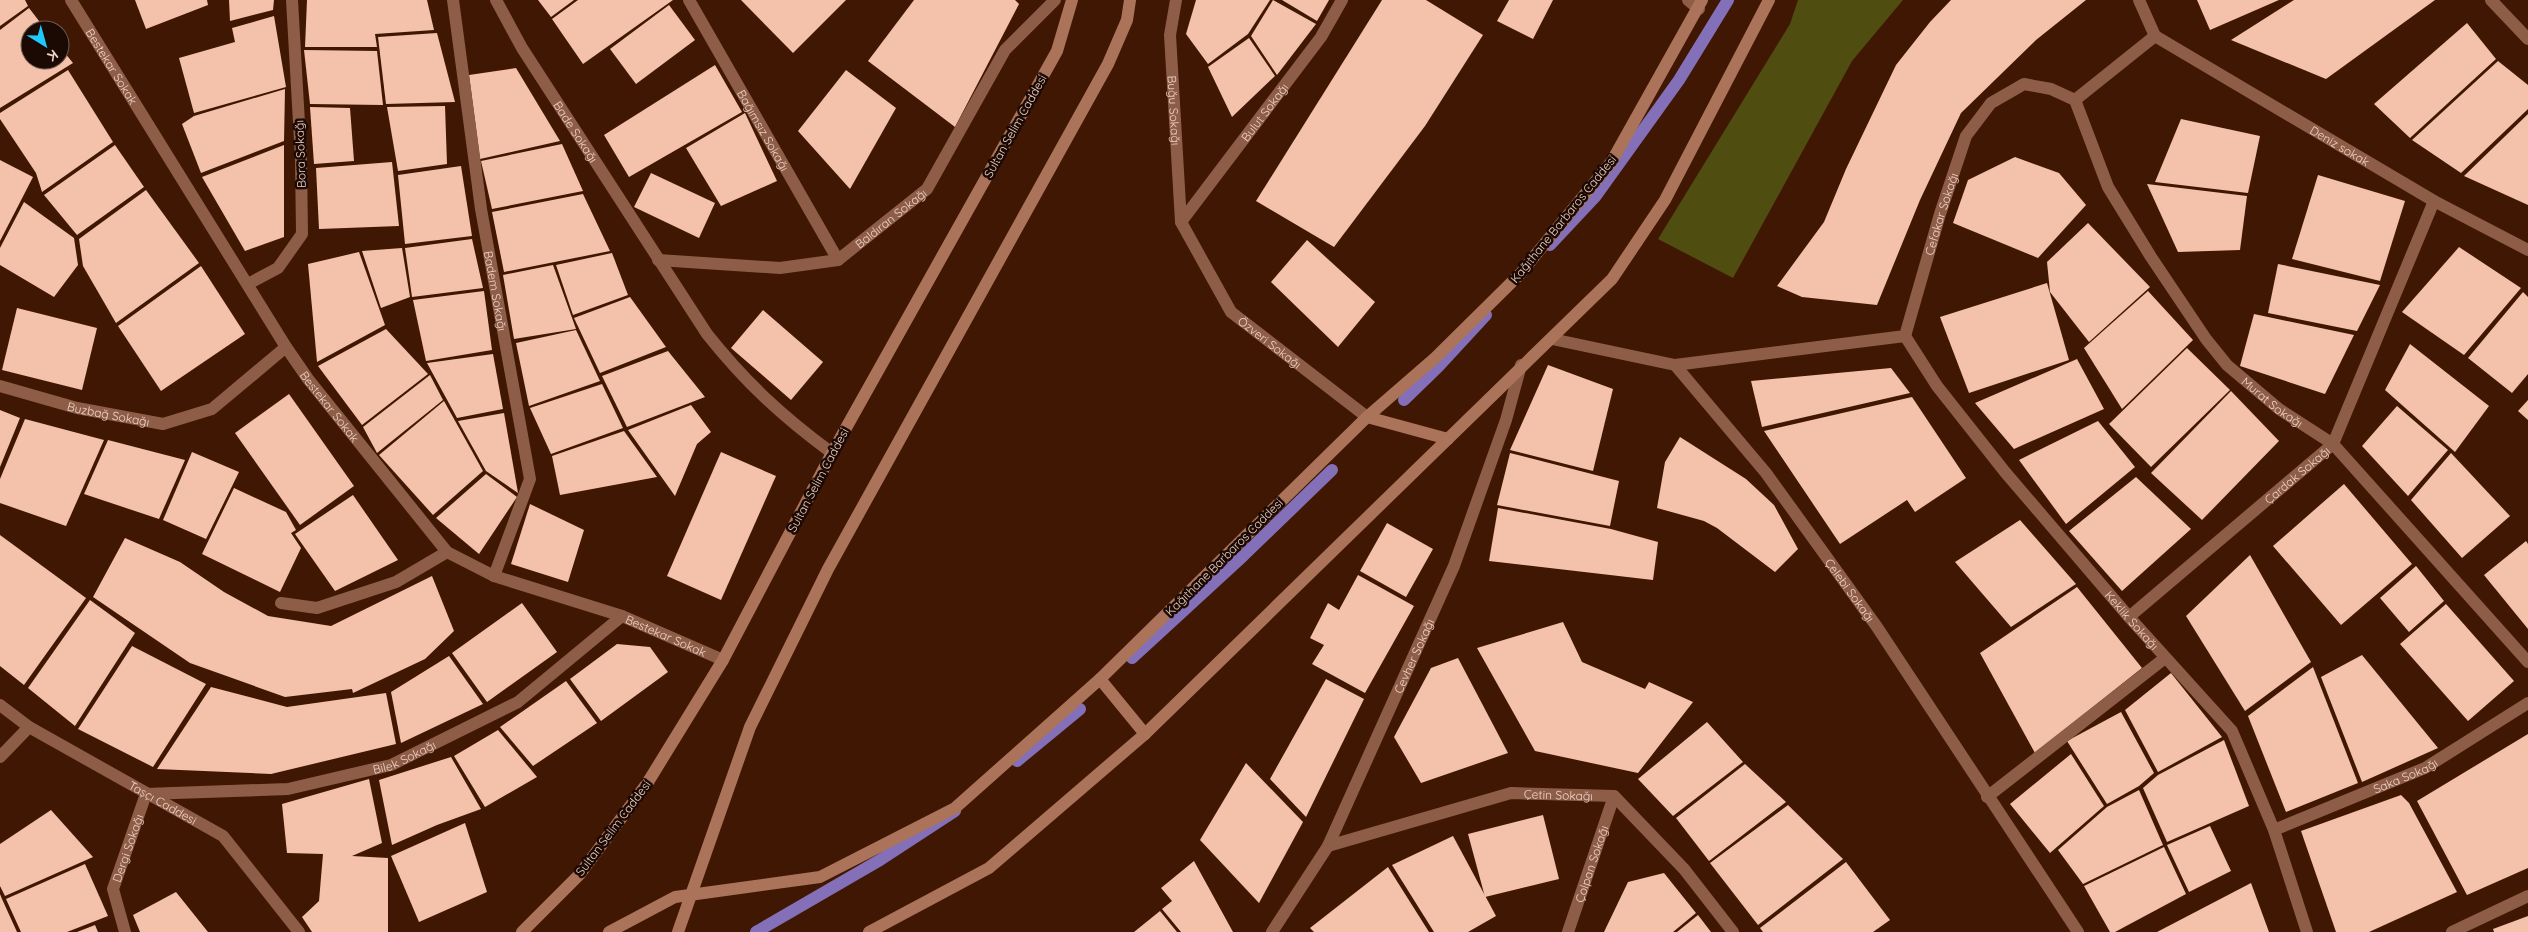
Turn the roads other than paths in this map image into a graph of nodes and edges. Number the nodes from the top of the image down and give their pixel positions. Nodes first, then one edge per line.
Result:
1 (292, 0) edge
2 (453, 0) edge
3 (496, 0) edge
4 (689, 0) edge
5 (1055, 0) edge
6 (1072, 0) edge
7 (1130, 0) edge
8 (1176, 0) edge
9 (1342, 0) edge
10 (1688, 0) edge
11 (1769, 0) edge
12 (2139, 0) edge
13 (2491, 0) edge
14 (76, 2) edge
15 (1701, 4) edge
16 (2155, 36) junction
17 (2528, 39) edge
18 (2074, 100) junction
19 (2434, 201) junction
20 (1182, 222) junction
21 (2528, 250) edge
22 (658, 260) junction
23 (838, 260) junction
24 (248, 284) junction
25 (1905, 336) junction
26 (1552, 339) junction
27 (286, 347) junction
28 (1521, 365) junction
29 (1675, 365) junction
30 (0, 386) edge
31 (1367, 417) junction
32 (1448, 439) junction
33 (2333, 444) junction
34 (832, 453) junction
35 (447, 552) junction
36 (494, 576) junction
37 (281, 603) dead end
38 (622, 616) junction
39 (2129, 617) junction
40 (2165, 658) junction
41 (724, 660) junction
42 (2528, 662) edge
43 (1100, 678) junction
44 (2528, 703) edge
45 (0, 704) edge
46 (29, 727) junction
47 (1145, 734) junction
48 (0, 757) edge
49 (146, 794) junction
50 (1614, 796) junction
51 (1987, 797) junction
52 (2274, 830) junction
53 (1328, 846) junction
54 (2528, 896) edge
55 (125, 932) edge
56 (299, 932) edge
57 (522, 932) edge
58 (609, 932) edge
59 (678, 932) edge
60 (869, 932) edge
61 (1272, 932) edge
62 (1568, 932) edge
63 (1733, 932) edge
64 (2078, 932) edge
65 (2307, 932) edge
66 (2452, 932) edge

1 - 24 street, Bora Sokağı
2 - 36 street, Badem Sokağı
3 - 22 street, Bade Sokağı
4 - 23 street, Bağımsız Sokağı
5 - 23 street, Baldıran Sokağı
6 - 34 main road, Sultan Selim Caddesi
7 - 59 main road
8 - 20 street, Buğu Sokağı
9 - 20 street, Bulut Sokağı
10 - 15 street
11 - 26 main road
12 - 16 street
13 - 17 street
14 - 24 street, Bestekar Sokak
15 - 31 main road, Kağıthane Barbaros Caddesi
16 - 18 street
16 - 19 street, Deniz sokak
18 - 25 street, Cefakar Sokağı
18 - 33 street, Murat Sokağı
19 - 21 street, Deniz sokak
19 - 33 street, Çardak Sokağı
20 - 31 street, Özveri Sokağı
22 - 23 street
22 - 34 street, Bade Sokağı
24 - 27 street, Bestekar Sokak
25 - 29 street
25 - 39 street, Keklik Sokağı
26 - 28 main road
26 - 29 street
27 - 30 street, Buzbağ Sokağı
27 - 35 street, Bestekar Sokak
28 - 32 main road
28 - 53 street, Cevher Sokağı
29 - 51 street, Çelebi Sokağı
31 - 32 main road
31 - 43 main road, Kağıthane Barbaros Caddesi
32 - 47 main road
33 - 39 street, Çardak Sokağı
33 - 42 street, Murat Sokağı
34 - 41 main road, Sultan Selim Caddesi
35 - 36 street, Bestekar Sokak
35 - 37 street
36 - 38 street, Bestekar Sokak
38 - 41 street, Bestekar Sokak
38 - 49 street, Bilek Sokağı
39 - 40 street, Keklik Sokağı
40 - 51 street
40 - 52 street, Keklik Sokağı
41 - 57 main road, Sultan Selim Caddesi
43 - 47 main road
43 - 58 main road, Kağıthane Barbaros Caddesi
44 - 52 street, Saka Sokağı
45 - 46 street, Taşçı Caddesi
46 - 48 street
46 - 49 street, Taşçı Caddesi
47 - 60 main road
49 - 55 street, Dergi Sokağı
49 - 56 street, Taşçı Caddesi
50 - 53 street, Çetin Sokağı
50 - 62 street, Çolpan Sokağı
50 - 63 street
51 - 64 street, Çelebi Sokağı
52 - 65 street, Keklik Sokağı
53 - 61 street, Cevher Sokağı
54 - 66 street

